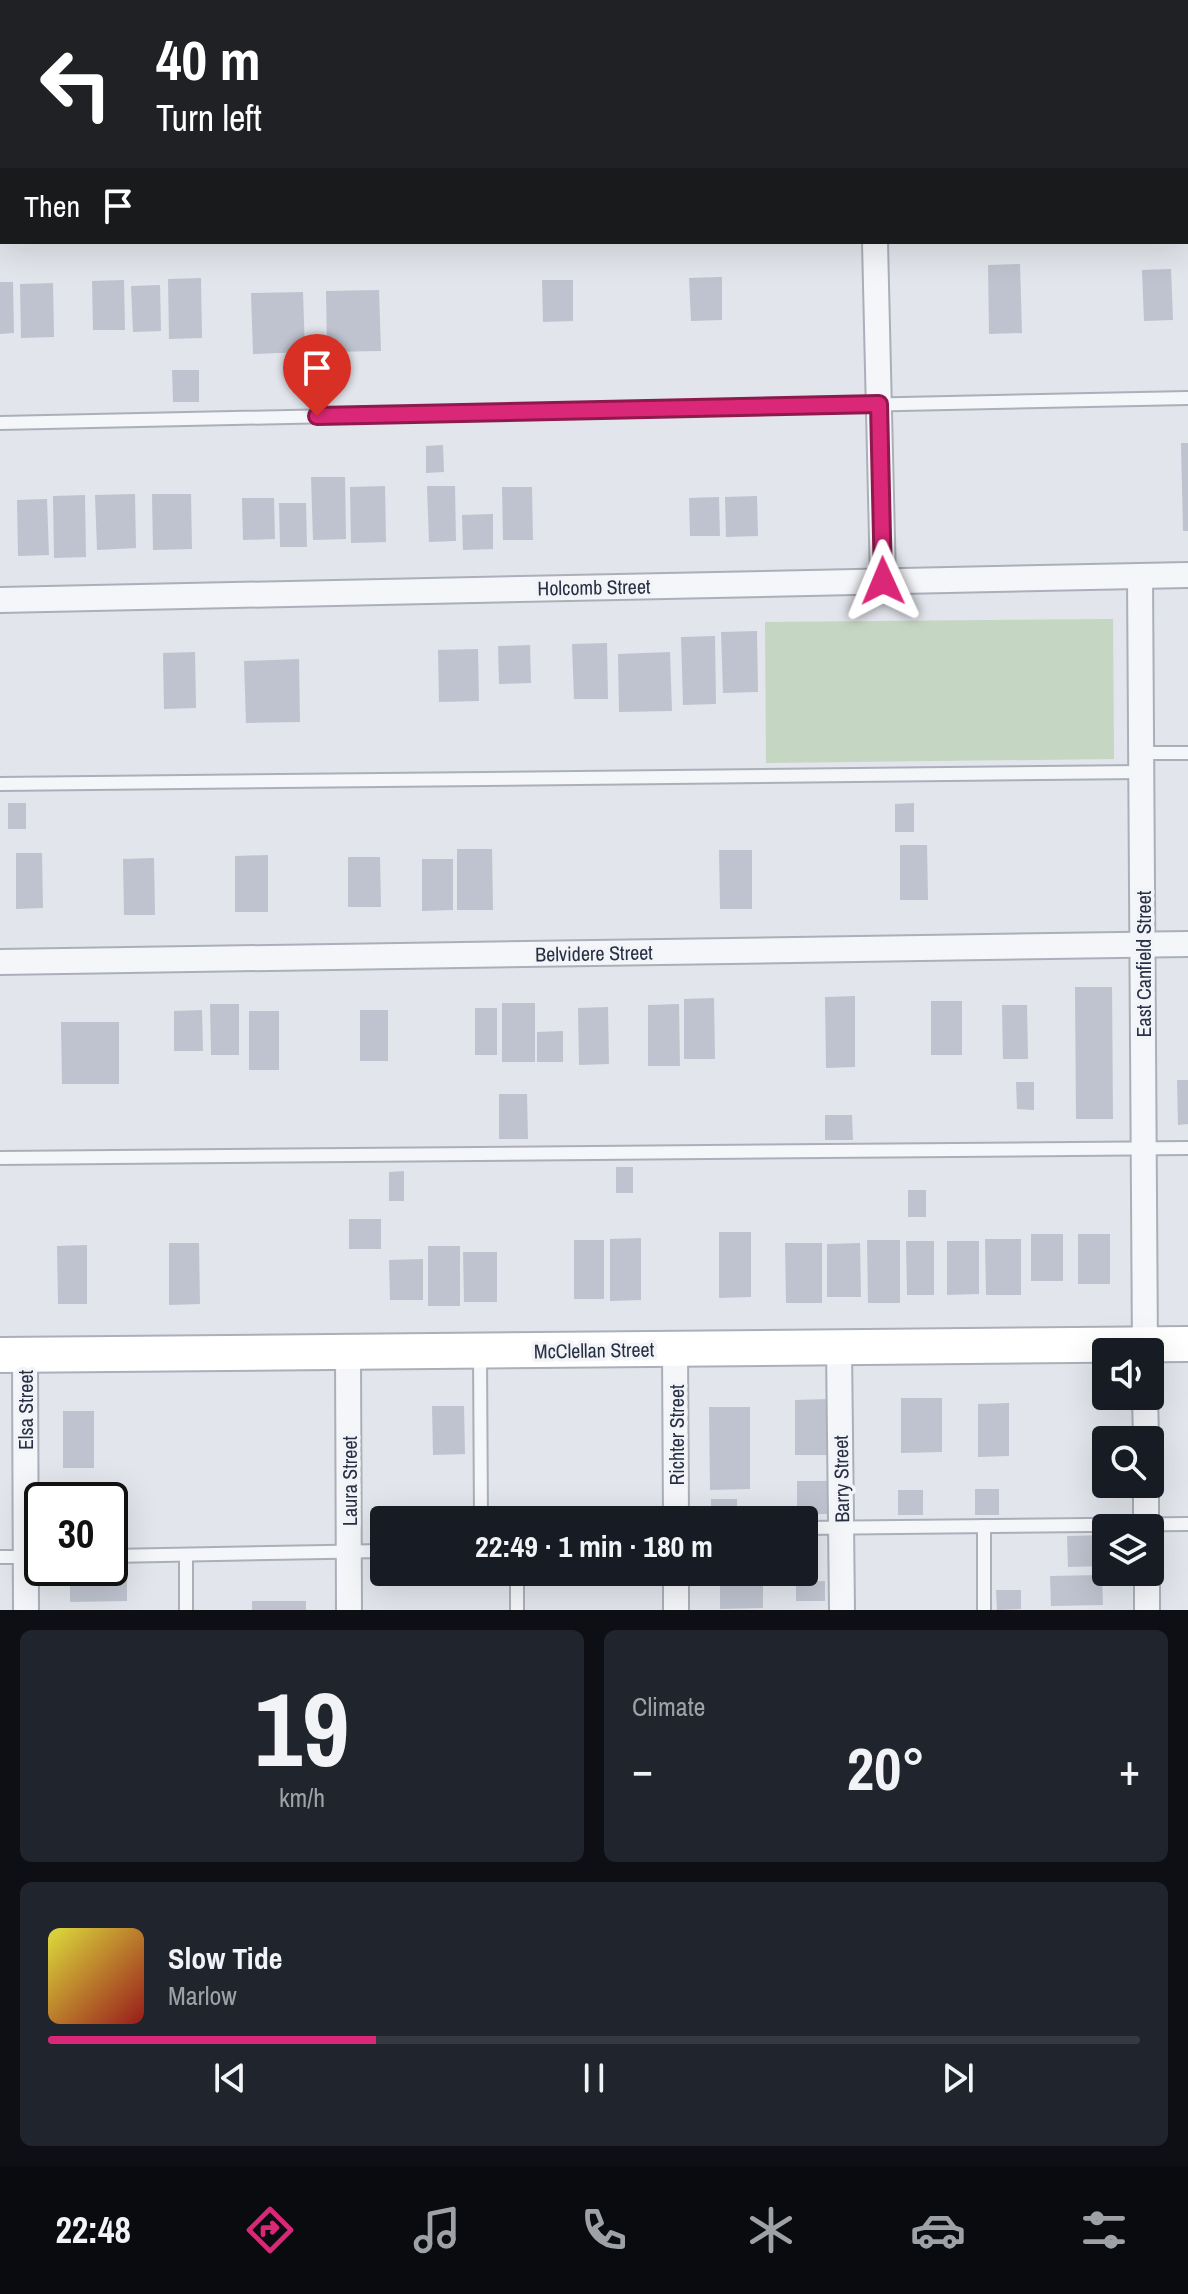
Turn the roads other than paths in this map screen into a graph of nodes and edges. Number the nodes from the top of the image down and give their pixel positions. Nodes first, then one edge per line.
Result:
1 (875, 244) edge
2 (1188, 398) edge
3 (879, 404) junction
4 (0, 423) edge
5 (1188, 575) edge
6 (1140, 576) junction
7 (883, 581) junction
8 (0, 600) edge
9 (1188, 753) edge
10 (1141, 762) junction
11 (0, 784) edge
12 (1188, 944) edge
13 (1143, 945) junction
14 (0, 962) edge
15 (1144, 1148) junction
16 (1188, 1148) edge
17 (0, 1158) edge
18 (1145, 1338) edge
19 (1188, 1344) edge
20 (1164, 1346) edge
21 (839, 1348) junction
22 (1092, 1348) edge
23 (675, 1349) junction
24 (480, 1351) junction
25 (348, 1352) junction
26 (13, 1355) edge
27 (26, 1482) edge
28 (481, 1506) edge
29 (676, 1506) edge
30 (1188, 1524) edge
31 (1164, 1525) edge
32 (984, 1526) junction
33 (1092, 1526) edge
34 (841, 1527) junction
35 (818, 1528) edge
36 (370, 1551) edge
37 (349, 1552) junction
38 (186, 1555) junction
39 (128, 1556) edge
40 (0, 1557) edge
41 (24, 1557) edge
42 (30, 1586) edge
43 (517, 1586) edge
44 (676, 1586) edge
45 (1147, 1586) edge
46 (26, 1610) edge
47 (186, 1610) edge
48 (349, 1610) edge
49 (517, 1610) edge
50 (676, 1610) edge
51 (842, 1610) edge
52 (984, 1610) edge
53 (1147, 1610) edge

1 - 3 street
2 - 3 lane
3 - 4 lane
3 - 7 street
5 - 6 street, Holcomb Street
6 - 7 street, Holcomb Street
6 - 10 street, East Canfield Street
7 - 8 street, Holcomb Street
9 - 10 lane
10 - 11 lane
10 - 13 street, East Canfield Street
12 - 13 street, Belvidere Street
13 - 14 street, Belvidere Street
13 - 15 street, East Canfield Street
15 - 16 lane
15 - 17 lane
15 - 18 street, East Canfield Street
19 - 20 street, McClellan Street
21 - 22 street, McClellan Street
21 - 23 street, McClellan Street
21 - 34 street, Barry Street
23 - 24 street, McClellan Street
23 - 29 street, Richter Street
24 - 25 street, McClellan Street
24 - 28 lane
25 - 26 street, McClellan Street
25 - 37 street, Laura Street
26 - 27 street, Elsa Street
30 - 31 lane
32 - 33 lane
32 - 34 lane
32 - 52 lane
34 - 35 lane
34 - 51 street, Barry Street
36 - 37 lane
37 - 38 lane
37 - 48 street, Laura Street
38 - 39 lane
38 - 47 lane
40 - 41 lane
42 - 46 street, Elsa Street
43 - 49 lane
44 - 50 street
45 - 53 street

